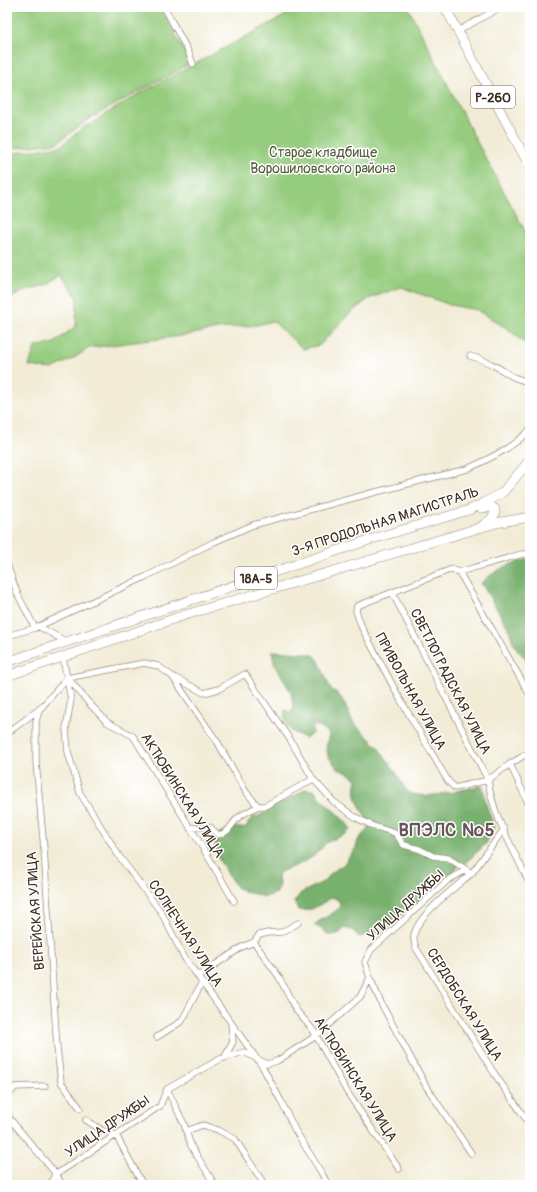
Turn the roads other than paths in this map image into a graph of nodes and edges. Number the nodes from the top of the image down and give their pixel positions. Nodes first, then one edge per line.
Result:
1 (164, 7) edge
2 (445, 7) edge
3 (501, 7) edge
4 (458, 31) junction
5 (193, 64) dead end
6 (530, 167) edge
7 (470, 356) dead end
8 (530, 381) edge
9 (530, 430) edge
10 (530, 460) edge
11 (502, 492) junction
12 (468, 510) junction
13 (530, 517) edge
14 (511, 519) junction
15 (475, 530) junction
16 (530, 554) edge
17 (7, 565) edge
18 (459, 572) junction
19 (392, 592) junction
20 (36, 627) junction
21 (7, 636) edge
22 (67, 642) junction
23 (63, 658) junction
24 (7, 662) edge
25 (7, 676) edge
26 (172, 676) junction
27 (67, 678) junction
28 (530, 695) edge
29 (40, 708) junction
30 (7, 734) edge
31 (530, 752) edge
32 (510, 764) junction
33 (313, 779) junction
34 (488, 780) junction
35 (258, 806) junction
36 (530, 807) edge
37 (190, 828) junction
38 (504, 829) junction
39 (472, 873) junction
40 (530, 885) edge
41 (234, 901) dead end
42 (298, 923) dead end
43 (254, 942) junction
44 (198, 976) junction
45 (370, 978) junction
46 (202, 982) junction
47 (231, 1023) junction
48 (157, 1036) dead end
49 (316, 1036) junction
50 (224, 1058) junction
51 (257, 1059) junction
52 (44, 1086) dead end
53 (167, 1089) junction
54 (7, 1097) edge
55 (80, 1108) dead end
56 (7, 1112) edge
57 (86, 1120) dead end
58 (530, 1126) edge
59 (186, 1131) junction
60 (116, 1135) junction
61 (472, 1154) dead end
62 (399, 1169) dead end
63 (56, 1174) junction
64 (262, 1181) dead end
65 (50, 1185) edge
66 (62, 1185) edge
67 (143, 1185) edge
68 (215, 1185) edge
69 (328, 1185) edge

1 - 5 street
2 - 4 highway, Р-260
3 - 4 street
4 - 6 highway, Р-260
7 - 8 street
9 - 20 street
10 - 11 highway, 3-Я ПРОДОЛЬНАЯ МАГИСТРАЛЬ / 18А-5
11 - 12 highway, 3-Я ПРОДОЛЬНАЯ МАГИСТРАЛЬ / 18А-5
11 - 14 highway
12 - 15 highway
12 - 22 highway, 3-Я ПРОДОЛЬНАЯ МАГИСТРАЛЬ / 18А-5
13 - 14 highway, 18А-5
14 - 15 highway, 18А-5
15 - 23 highway, 18А-5
16 - 18 street
17 - 20 street
18 - 19 street
18 - 28 street
19 - 34 street, СВЕТЛОГРАДСКАЯ УЛИЦА
19 - 34 street, ПРИВОЛЬНАЯ УЛИЦА
20 - 21 street
20 - 22 street
22 - 24 highway, 3-Я ПРОДОЛЬНАЯ МАГИСТРАЛЬ / 18А-5
23 - 25 highway, 18А-5
23 - 27 street, СОЛНЕЧНАЯ УЛИЦА
26 - 27 street
26 - 33 street
26 - 35 street
27 - 29 street
27 - 37 street, АКТЮБИНСКАЯ УЛИЦА
27 - 44 street, СОЛНЕЧНАЯ УЛИЦА
29 - 30 street
29 - 55 street, ВЕРЕЙСКАЯ УЛИЦА
31 - 32 street
32 - 34 street
32 - 36 street
33 - 35 street
33 - 39 street
34 - 38 street, СВЕТЛОГРАДСКАЯ УЛИЦА
35 - 37 street
37 - 41 street, АКТЮБИНСКАЯ УЛИЦА
38 - 39 street
38 - 40 street, СВЕТЛОГРАДСКАЯ УЛИЦА
39 - 45 street, УЛИЦА ДРУЖБЫ
39 - 58 street, СЕРДОБСКАЯ УЛИЦА
42 - 43 street
43 - 44 street
43 - 49 street, АКТЮБИНСКАЯ УЛИЦА
44 - 46 street, СОЛНЕЧНАЯ УЛИЦА
45 - 49 street
45 - 61 street, УЛИЦА ДРУЖБЫ
46 - 47 street, СОЛНЕЧНАЯ УЛИЦА
46 - 48 street
47 - 50 street
47 - 51 street, СОЛНЕЧНАЯ УЛИЦА
49 - 51 street
49 - 62 street, АКТЮБИНСКАЯ УЛИЦА
50 - 51 street
50 - 53 street
51 - 69 street, СОЛНЕЧНАЯ УЛИЦА
52 - 54 street
53 - 59 street
53 - 60 street, УЛИЦА ДРУЖБЫ
56 - 63 street
57 - 60 street
59 - 64 street
59 - 68 street
60 - 63 street, УЛИЦА ДРУЖБЫ
60 - 67 street
63 - 65 street, УЛИЦА ДРУЖБЫ
63 - 66 street

